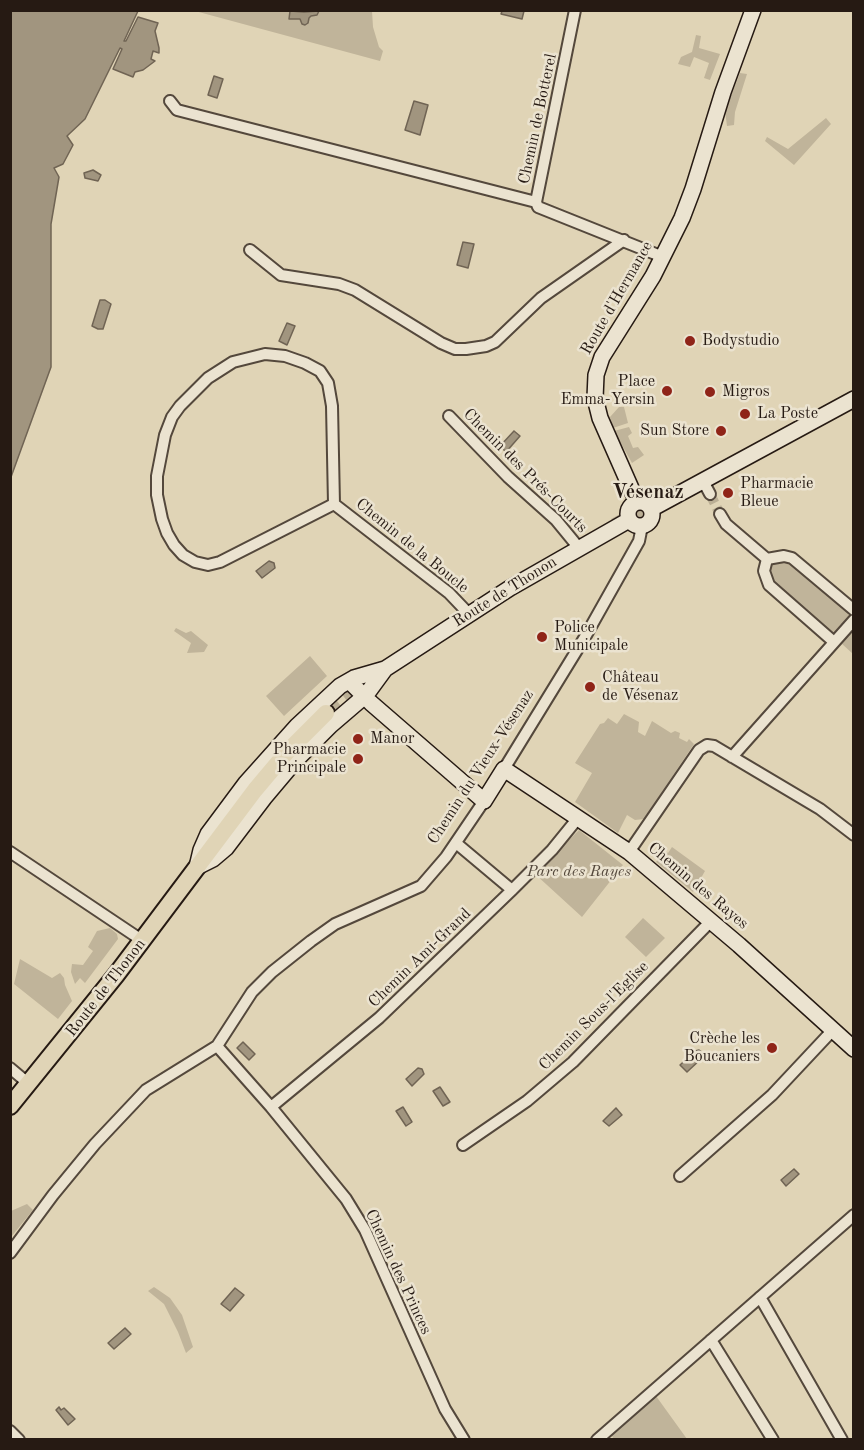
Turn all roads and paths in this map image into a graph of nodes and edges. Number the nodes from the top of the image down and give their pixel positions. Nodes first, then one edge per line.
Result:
1 (575, 10) edge
2 (753, 10) edge
3 (170, 101) dead end
4 (536, 202) junction
5 (624, 240) junction
6 (250, 250) dead end
7 (663, 257) junction
8 (854, 399) edge
9 (449, 416) dead end
10 (334, 504) junction
11 (644, 506) junction
12 (720, 514) tunnel mouth
13 (636, 523) junction
14 (579, 548) junction
15 (767, 559) junction
16 (854, 610) edge
17 (469, 614) junction
18 (854, 620) edge
19 (834, 642) junction
20 (385, 669) junction
21 (349, 681) junction
22 (364, 697) junction
23 (326, 713) tunnel mouth
24 (732, 757) junction
25 (504, 769) junction
26 (484, 801) junction
27 (578, 818) junction
28 (854, 835) edge
29 (456, 843) junction
30 (10, 852) edge
31 (629, 852) junction
32 (197, 867) junction
33 (512, 890) junction
34 (711, 921) junction
35 (143, 941) junction
36 (832, 1031) junction
37 (217, 1046) junction
38 (854, 1049) edge
39 (10, 1068) edge
40 (29, 1084) junction
41 (10, 1106) edge
42 (271, 1107) junction
43 (463, 1145) dead end
44 (681, 1176) dead end
45 (854, 1215) edge
46 (10, 1253) edge
47 (760, 1297) junction
48 (711, 1340) junction
49 (10, 1431) edge
50 (19, 1440) edge
51 (464, 1440) edge
52 (597, 1440) edge
53 (772, 1440) edge
54 (842, 1440) edge

1 - 4 street, Chemin de Botterel
2 - 7 main road, Route d'Hermance
3 - 4 street
4 - 5 street, Chemin de Botterel
5 - 6 street
5 - 7 street, Chemin de Botterel
7 - 11 main road, Route d'Hermance
8 - 11 main road
9 - 14 street, Chemin des Prés-Courts
10 - 10 street, Chemin de la Boucle
10 - 17 street, Chemin de la Boucle
11 - 13 main road
11 - 13 main road
12 - 15 street
13 - 14 main road, Route de Thonon
13 - 25 street, Chemin du Vieux-Vésenaz
14 - 17 main road, Route de Thonon
15 - 16 street
15 - 19 street
17 - 20 main road, Route de Thonon
18 - 19 street
19 - 24 street
20 - 21 main road, Route de Thonon
20 - 22 main road, Route de Thonon
21 - 22 main road
21 - 32 main road, Route de Thonon
22 - 26 main road
22 - 32 main road, Route de Thonon
23 - 32 main road
24 - 28 street
24 - 31 street
25 - 26 main road, Chemin du Vieux-Vésenaz
25 - 27 main road, Chemin des Rayes
26 - 29 street, Chemin du Vieux-Vésenaz
27 - 31 main road, Chemin des Rayes
27 - 33 street, Chemin Ami-Grand
29 - 33 street
29 - 37 street, Chemin du Vieux-Vésenaz
30 - 35 street
31 - 34 main road, Chemin des Rayes
32 - 35 main road, Route de Thonon
33 - 42 street, Chemin Ami-Grand
34 - 36 main road, Chemin des Rayes
34 - 43 street, Chemin Sous-l'Eglise
35 - 40 main road, Route de Thonon
36 - 38 main road, Chemin des Rayes
36 - 44 street
37 - 42 street, Chemin des Princes
37 - 46 street
39 - 40 street
40 - 41 main road, Route de Thonon
42 - 51 street, Chemin des Princes
45 - 47 street
47 - 48 street
47 - 54 street
48 - 52 street
48 - 53 street
49 - 50 street

